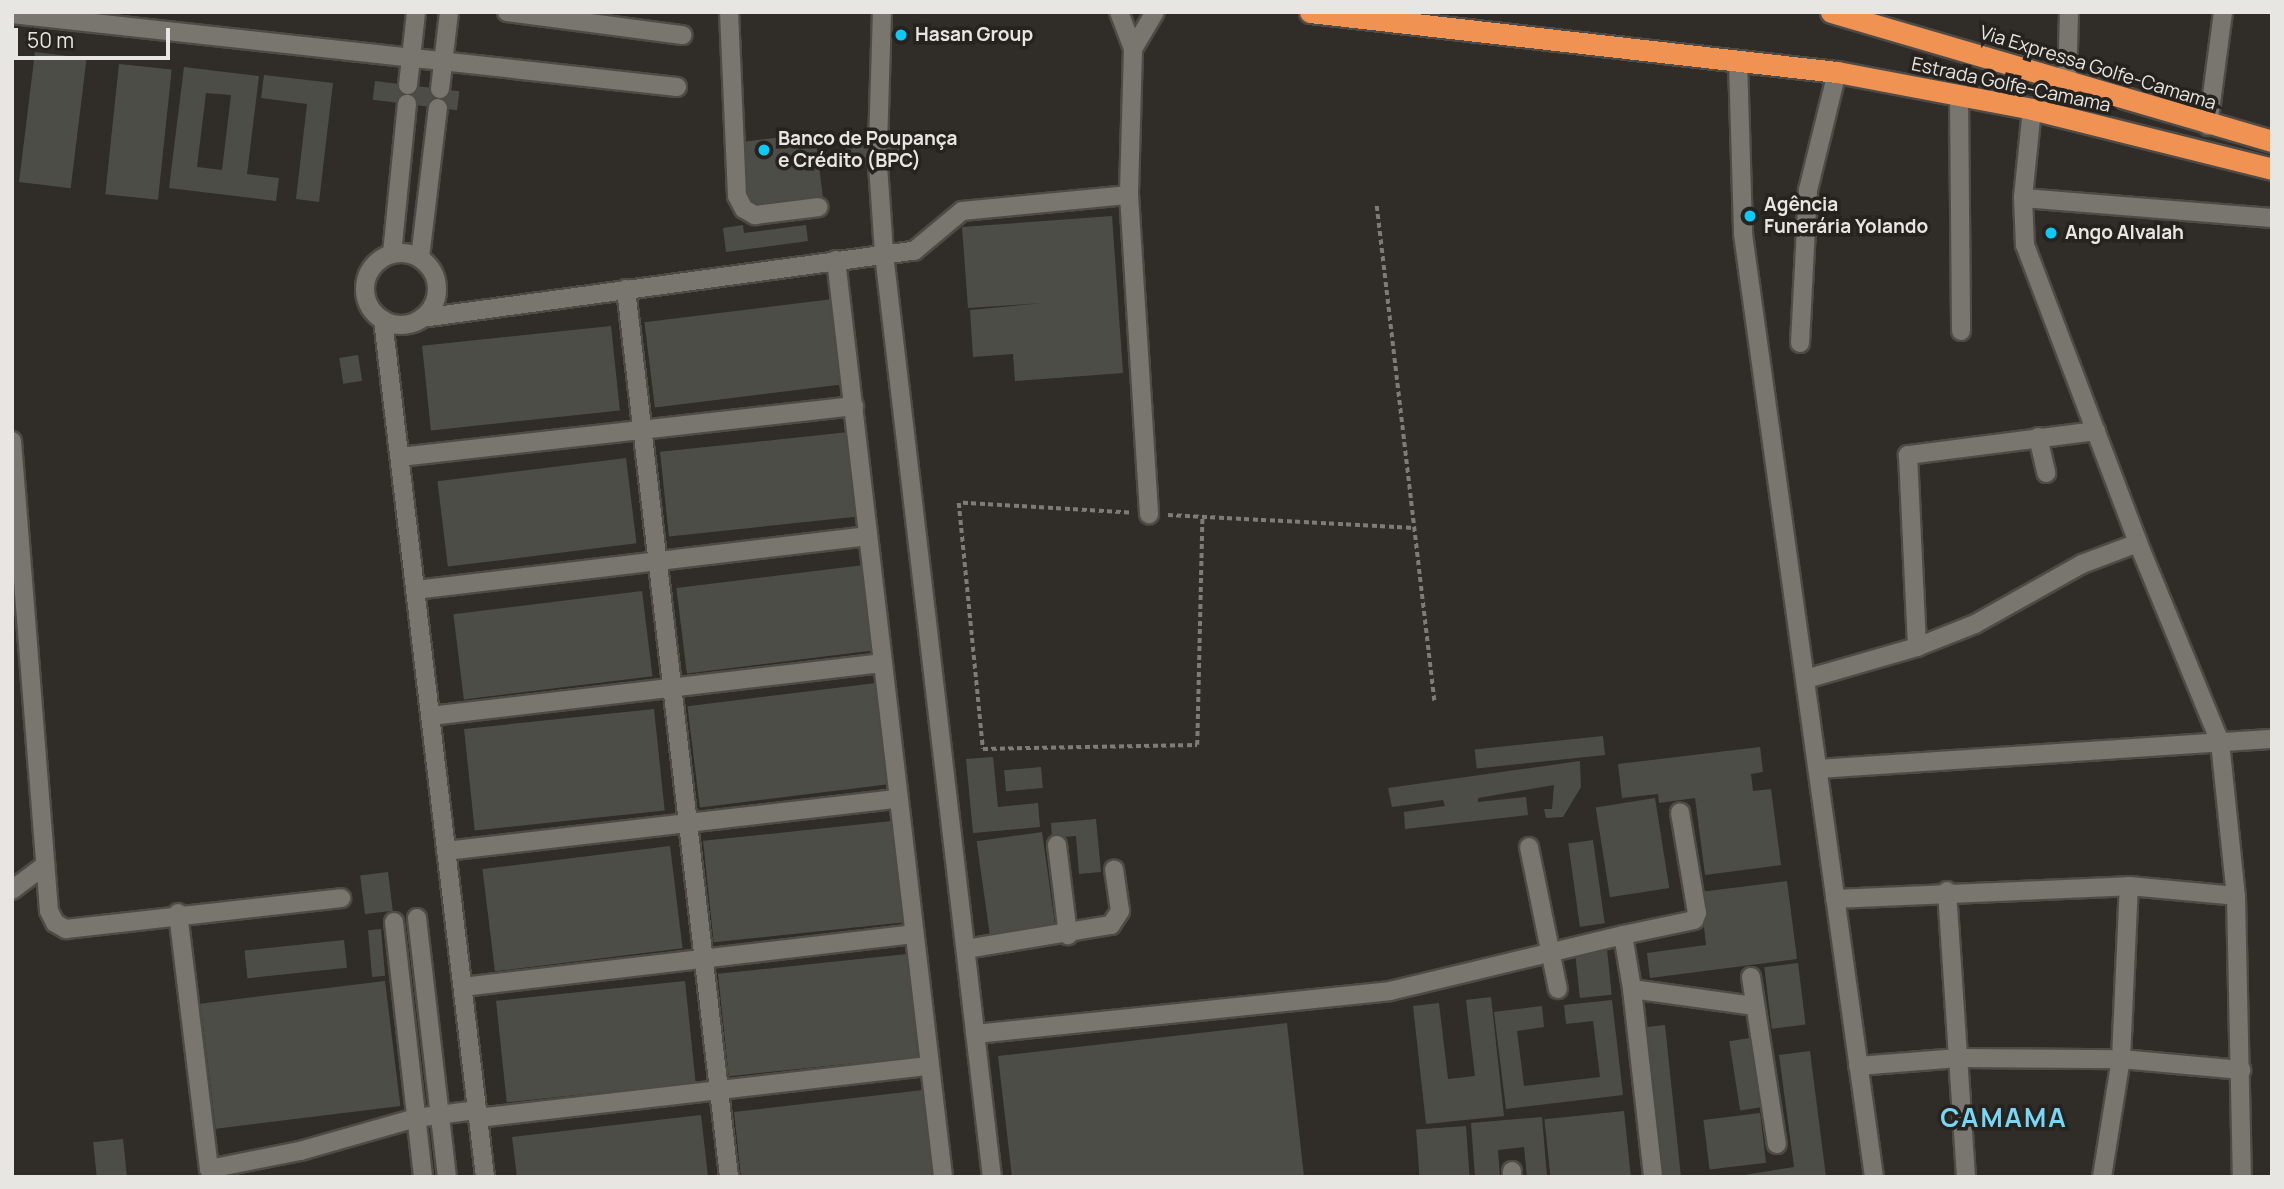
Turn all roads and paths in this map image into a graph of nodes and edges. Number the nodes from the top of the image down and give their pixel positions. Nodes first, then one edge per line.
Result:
1 (415, 12) edge
2 (449, 12) edge
3 (507, 12) edge
4 (729, 12) edge
5 (1119, 12) edge
6 (1155, 12) edge
7 (1310, 12) edge
8 (1831, 12) edge
9 (2069, 12) edge
10 (2223, 12) edge
11 (12, 14) edge
12 (883, 14) edge
13 (682, 35) dead end
14 (1133, 49) junction
15 (411, 57) junction
16 (444, 60) junction
17 (1738, 61) junction
18 (1837, 72) junction
19 (408, 85) dead end
20 (2067, 85) junction
21 (677, 87) dead end
22 (440, 89) dead end
23 (1959, 95) junction
24 (407, 104) dead end
25 (438, 108) dead end
26 (2032, 109) junction
27 (2208, 126) junction
28 (2272, 141) edge
29 (878, 146) dead end
30 (878, 164) dead end
31 (2272, 169) edge
32 (1129, 195) junction
33 (2023, 198) junction
34 (1377, 206) dead end
35 (819, 208) dead end
36 (2272, 218) edge
37 (392, 254) junction
38 (884, 254) junction
39 (420, 258) junction
40 (836, 260) junction
41 (626, 289) junction
42 (422, 318) junction
43 (383, 320) junction
44 (1961, 331) dead end
45 (1800, 343) dead end
46 (854, 406) junction
47 (643, 430) junction
48 (2096, 431) junction
49 (2038, 437) junction
50 (12, 441) edge
51 (400, 457) junction
52 (2046, 473) dead end
53 (1149, 514) junction
54 (1202, 517) junction
55 (1415, 528) junction
56 (868, 536) junction
57 (2138, 543) junction
58 (658, 562) junction
59 (415, 590) junction
60 (1917, 647) junction
61 (883, 663) junction
62 (1806, 679) junction
63 (673, 688) junction
64 (1435, 704) dead end
65 (430, 716) junction
66 (2272, 739) edge
67 (2220, 742) junction
68 (1819, 769) junction
69 (898, 799) junction
70 (1681, 812) dead end
71 (688, 823) junction
72 (1057, 845) dead end
73 (1529, 847) dead end
74 (446, 851) junction
75 (45, 864) junction
76 (1114, 869) dead end
77 (2129, 886) junction
78 (12, 890) edge
79 (1947, 891) junction
80 (2236, 897) junction
81 (341, 898) dead end
82 (1835, 899) junction
83 (178, 913) junction
84 (416, 918) dead end
85 (394, 922) dead end
86 (913, 934) junction
87 (1068, 935) junction
88 (1623, 935) junction
89 (965, 949) junction
90 (1550, 950) junction
91 (704, 958) junction
92 (1751, 977) dead end
93 (463, 987) junction
94 (1558, 989) dead end
95 (1632, 989) junction
96 (1755, 1006) junction
97 (975, 1034) junction
98 (1959, 1058) junction
99 (2121, 1059) junction
100 (928, 1066) junction
101 (1858, 1066) junction
102 (2242, 1070) junction
103 (719, 1091) junction
104 (440, 1114) junction
105 (478, 1114) junction
106 (416, 1118) junction
107 (1777, 1144) dead end
108 (423, 1177) edge
109 (447, 1177) edge
110 (485, 1177) edge
111 (729, 1177) edge
112 (943, 1177) edge
113 (992, 1177) edge
114 (1653, 1177) edge
115 (1874, 1177) edge
116 (1966, 1177) edge
117 (2102, 1177) edge
118 (2242, 1177) edge

1 - 15 street
2 - 16 street
3 - 13 street
4 - 35 street
5 - 14 street
6 - 14 street
7 - 17 highway
8 - 20 highway, Via Expressa Golfe-Camama
9 - 20 street
10 - 27 street
11 - 15 street
12 - 29 street
14 - 32 street
15 - 16 street
15 - 19 street
16 - 21 street
16 - 22 street
17 - 18 highway, Estrada Golfe-Camama
17 - 62 street
18 - 23 highway, Estrada Golfe-Camama
18 - 45 street
20 - 27 highway, Via Expressa Golfe-Camama
23 - 26 highway, Estrada Golfe-Camama
23 - 44 street
24 - 37 street
25 - 39 street
26 - 31 highway, Estrada Golfe-Camama
26 - 33 street
27 - 28 highway, Via Expressa Golfe-Camama
30 - 38 street
32 - 38 street
32 - 53 street
33 - 36 street
33 - 48 street
34 - 55 path
37 - 39 street
37 - 43 street
38 - 40 street
38 - 89 street
39 - 42 street
40 - 41 street
40 - 46 street
41 - 42 street
41 - 47 street
42 - 43 street
43 - 51 street
46 - 47 street
46 - 56 street
47 - 51 street
47 - 58 street
48 - 49 street
48 - 57 street
49 - 52 street
49 - 60 street
50 - 75 street
51 - 59 street
53 - 54 path
53 - 54 path
54 - 55 path
55 - 64 path
56 - 58 street
56 - 61 street
57 - 60 street
57 - 67 street
58 - 59 street
58 - 63 street
59 - 65 street
60 - 62 street
61 - 63 street
61 - 69 street
62 - 68 street
63 - 65 street
63 - 71 street
65 - 74 street
66 - 67 street
67 - 68 street
67 - 80 street
68 - 82 street
69 - 71 street
69 - 86 street
70 - 88 street
71 - 74 street
71 - 91 street
72 - 87 street
73 - 90 street
74 - 93 street
75 - 78 street
75 - 83 street
76 - 87 street
77 - 79 street
77 - 80 street
77 - 99 street
79 - 82 street
79 - 98 street
80 - 102 street
81 - 83 street
82 - 101 street
83 - 106 street
84 - 104 street
85 - 106 street
86 - 91 street
86 - 100 street
87 - 89 street
88 - 90 street
88 - 95 street
89 - 97 street
90 - 94 street
90 - 97 street
91 - 93 street
91 - 103 street
92 - 96 street
93 - 105 street
95 - 96 street
95 - 114 street
96 - 107 street
97 - 113 street
98 - 99 street
98 - 101 street
98 - 116 street
99 - 102 street
99 - 117 street
100 - 103 street
100 - 112 street
101 - 115 street
102 - 118 street
103 - 105 street
103 - 111 street
104 - 105 street
104 - 106 street
104 - 109 street
105 - 110 street
106 - 108 street

